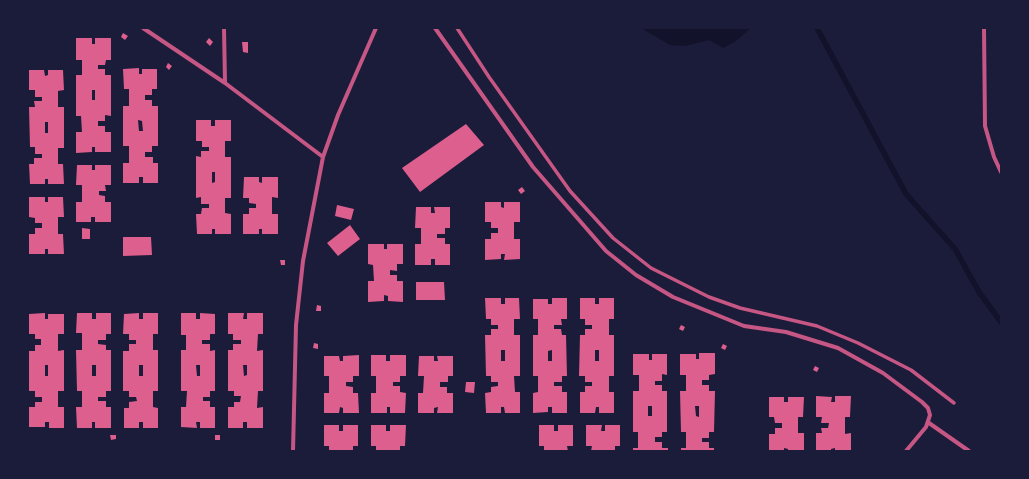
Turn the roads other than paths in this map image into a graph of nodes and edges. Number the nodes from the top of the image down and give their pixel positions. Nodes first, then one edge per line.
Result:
1 (143, 28) edge
2 (224, 28) edge
3 (376, 28) edge
4 (434, 28) edge
5 (457, 28) edge
6 (984, 28) edge
7 (225, 83) junction
8 (323, 157) junction
9 (1001, 172) edge
10 (954, 403) dead end
11 (929, 423) junction
12 (293, 451) edge
13 (906, 451) edge
14 (969, 451) edge

1 - 7 street
2 - 7 street
3 - 8 street
4 - 11 street
5 - 10 street
6 - 9 street
7 - 8 street
8 - 12 street
11 - 13 street
11 - 14 street

